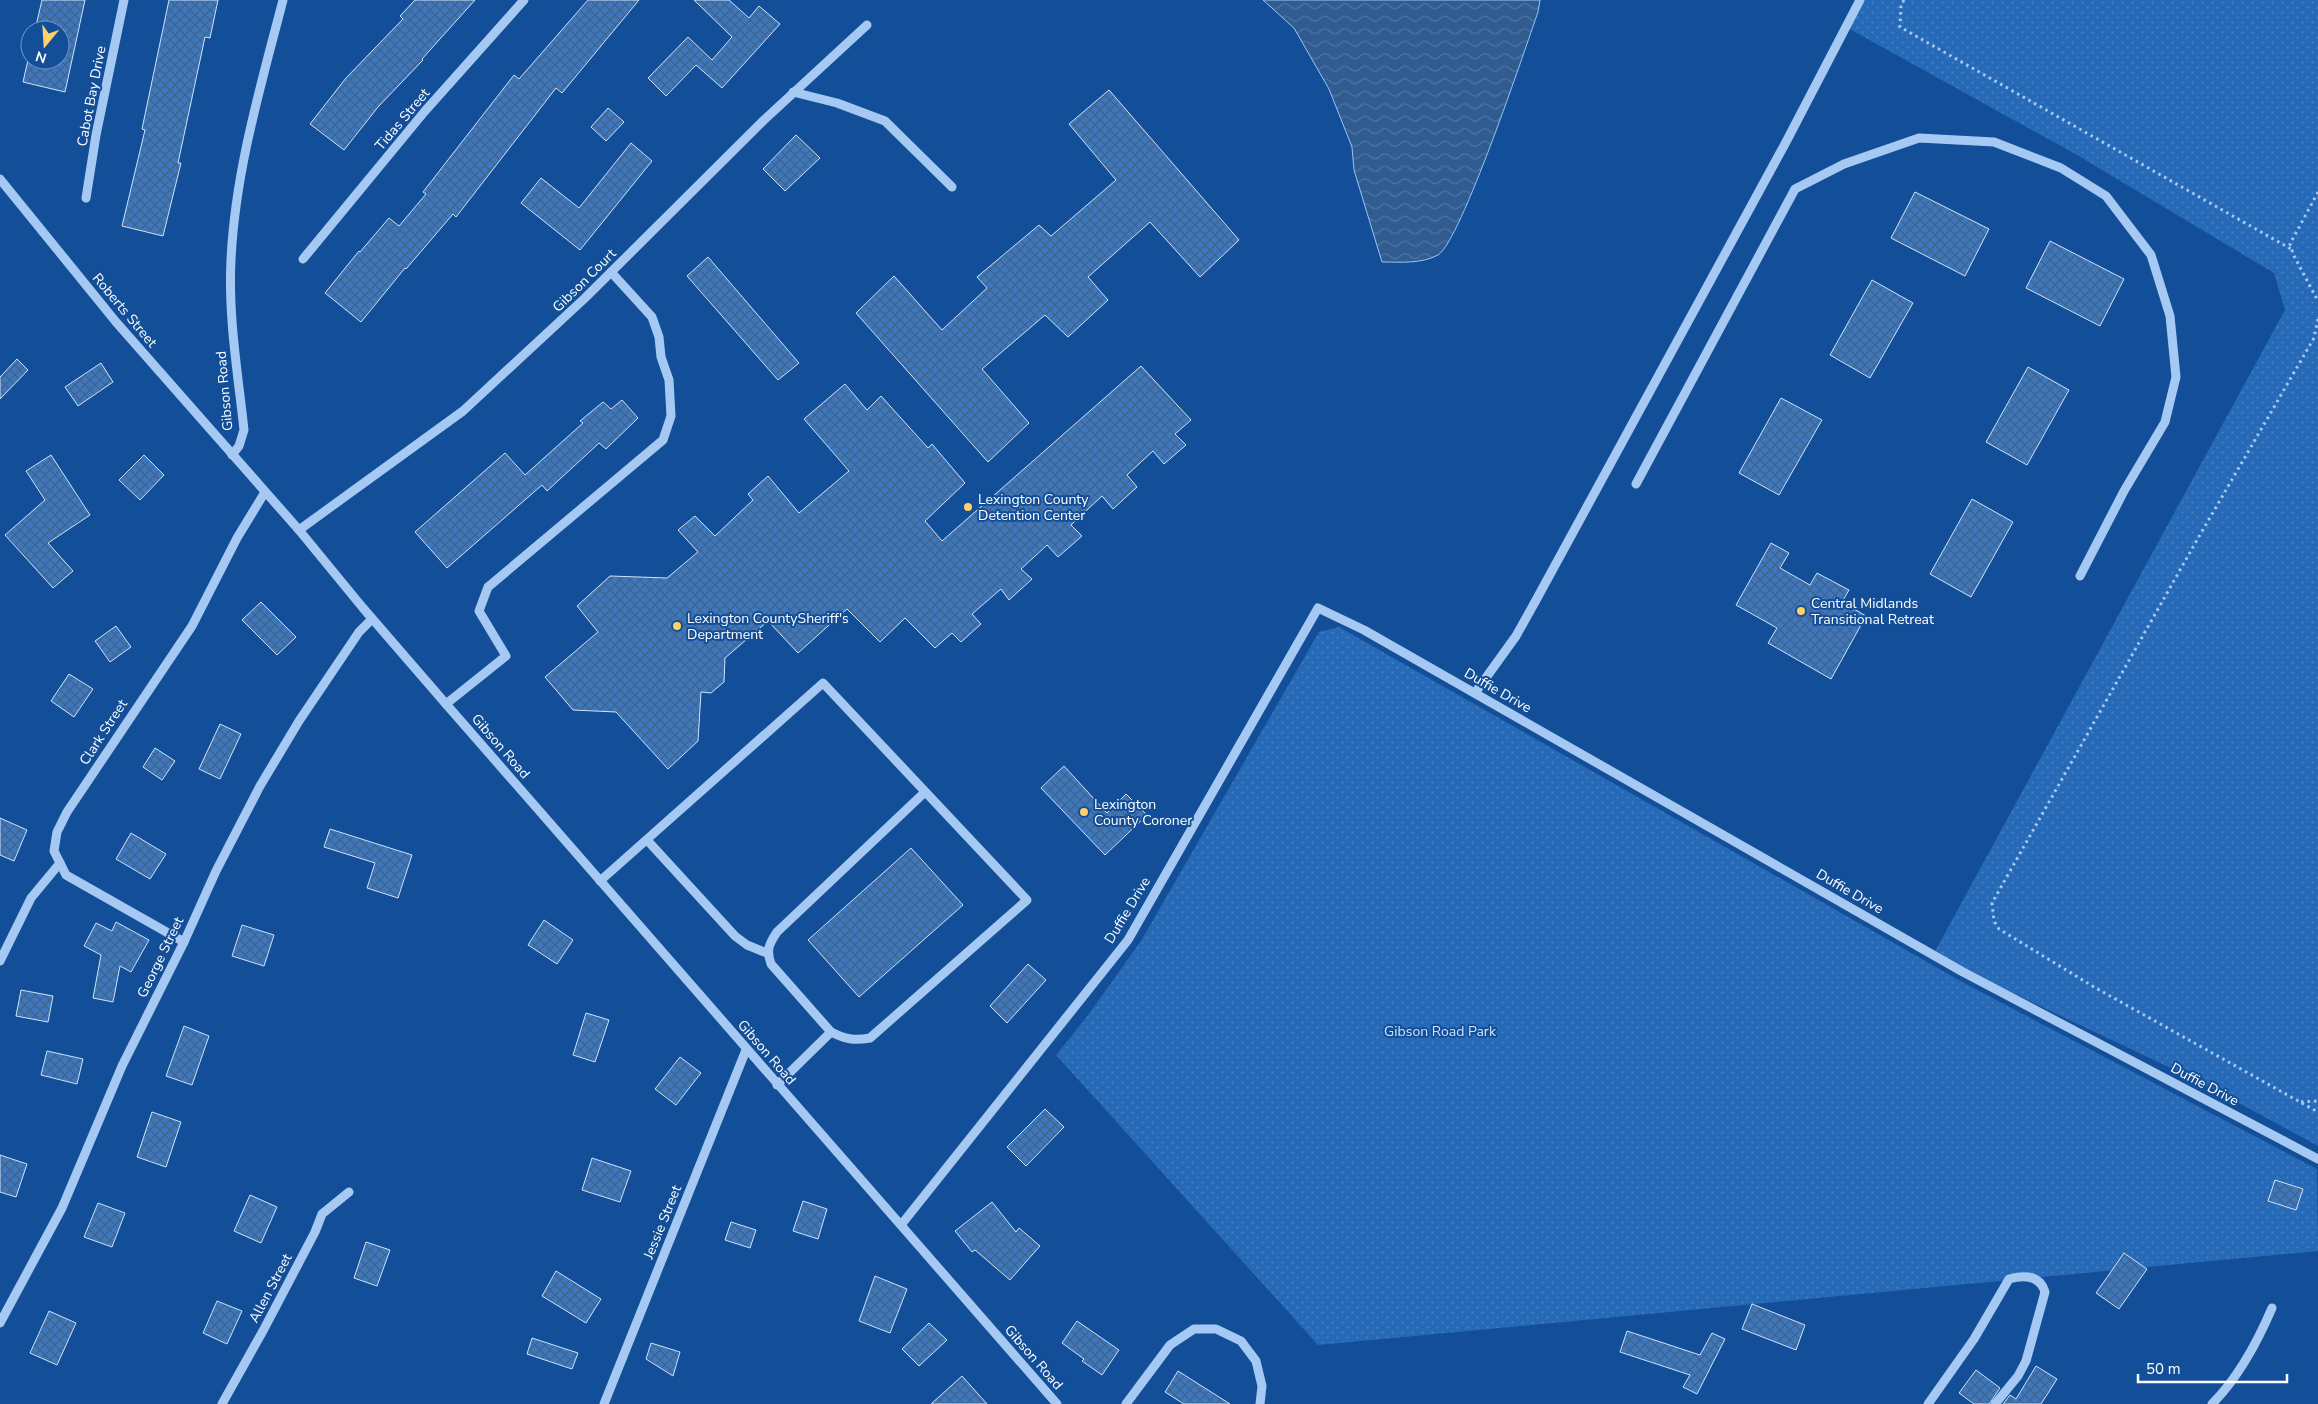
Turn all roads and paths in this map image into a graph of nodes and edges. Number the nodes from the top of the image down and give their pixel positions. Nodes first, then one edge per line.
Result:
1 (124, 0) edge
2 (283, 0) edge
3 (524, 0) edge
4 (1860, 0) edge
5 (1904, 0) edge
6 (867, 25) dead end
7 (794, 92) junction
8 (0, 179) edge
9 (952, 187) dead end
10 (2318, 192) edge
11 (86, 198) dead end
12 (2291, 249) junction
13 (303, 259) dead end
14 (611, 272) junction
15 (2318, 301) edge
16 (2318, 319) edge
17 (2316, 338) edge
18 (232, 455) junction
19 (1636, 484) dead end
20 (265, 492) junction
21 (299, 530) junction
22 (2080, 576) dead end
23 (372, 619) junction
24 (1475, 693) junction
25 (446, 704) junction
26 (925, 792) junction
27 (647, 840) junction
28 (60, 863) junction
29 (600, 881) junction
30 (184, 942) junction
31 (767, 953) junction
32 (0, 961) edge
33 (831, 1032) junction
34 (746, 1050) junction
35 (778, 1085) junction
36 (2288, 1096) junction
37 (2318, 1102) edge
38 (2318, 1112) edge
39 (2318, 1159) edge
40 (350, 1192) dead end
41 (901, 1225) junction
42 (2272, 1308) dead end
43 (0, 1323) edge
44 (222, 1404) edge
45 (604, 1404) edge
46 (1057, 1404) edge
47 (1126, 1404) edge
48 (1260, 1404) edge
49 (1928, 1404) edge
50 (1995, 1404) edge
51 (2212, 1404) edge

1 - 11 street, Cabot Bay Drive
2 - 18 street, Gibson Road
3 - 13 street, Tidas Street
4 - 24 street
5 - 12 path
6 - 7 street, Gibson Court
7 - 9 street
7 - 14 street, Gibson Court
8 - 18 street, Roberts Street
10 - 12 path
12 - 15 path
14 - 21 street, Gibson Court
14 - 25 street
16 - 17 path
17 - 36 path
18 - 20 street, Gibson Road
19 - 22 street
20 - 21 street, Gibson Road
20 - 28 street, Clark Street
21 - 23 street, Gibson Road
23 - 25 street, Gibson Road
23 - 30 street, George Street
24 - 39 street, Duffie Drive
24 - 41 street, Duffie Drive
25 - 29 street, Gibson Road
26 - 27 street
26 - 31 street
26 - 33 street
27 - 29 street
27 - 31 street
28 - 30 street
28 - 32 street
29 - 34 street, Gibson Road
30 - 43 street, George Street
31 - 33 street
33 - 35 street
34 - 35 street, Gibson Road
34 - 45 street, Jessie Street
35 - 41 street, Gibson Road
36 - 37 path
36 - 38 path
40 - 44 street, Allen Street
41 - 46 street, Gibson Road
42 - 51 street
47 - 48 street
49 - 50 street

